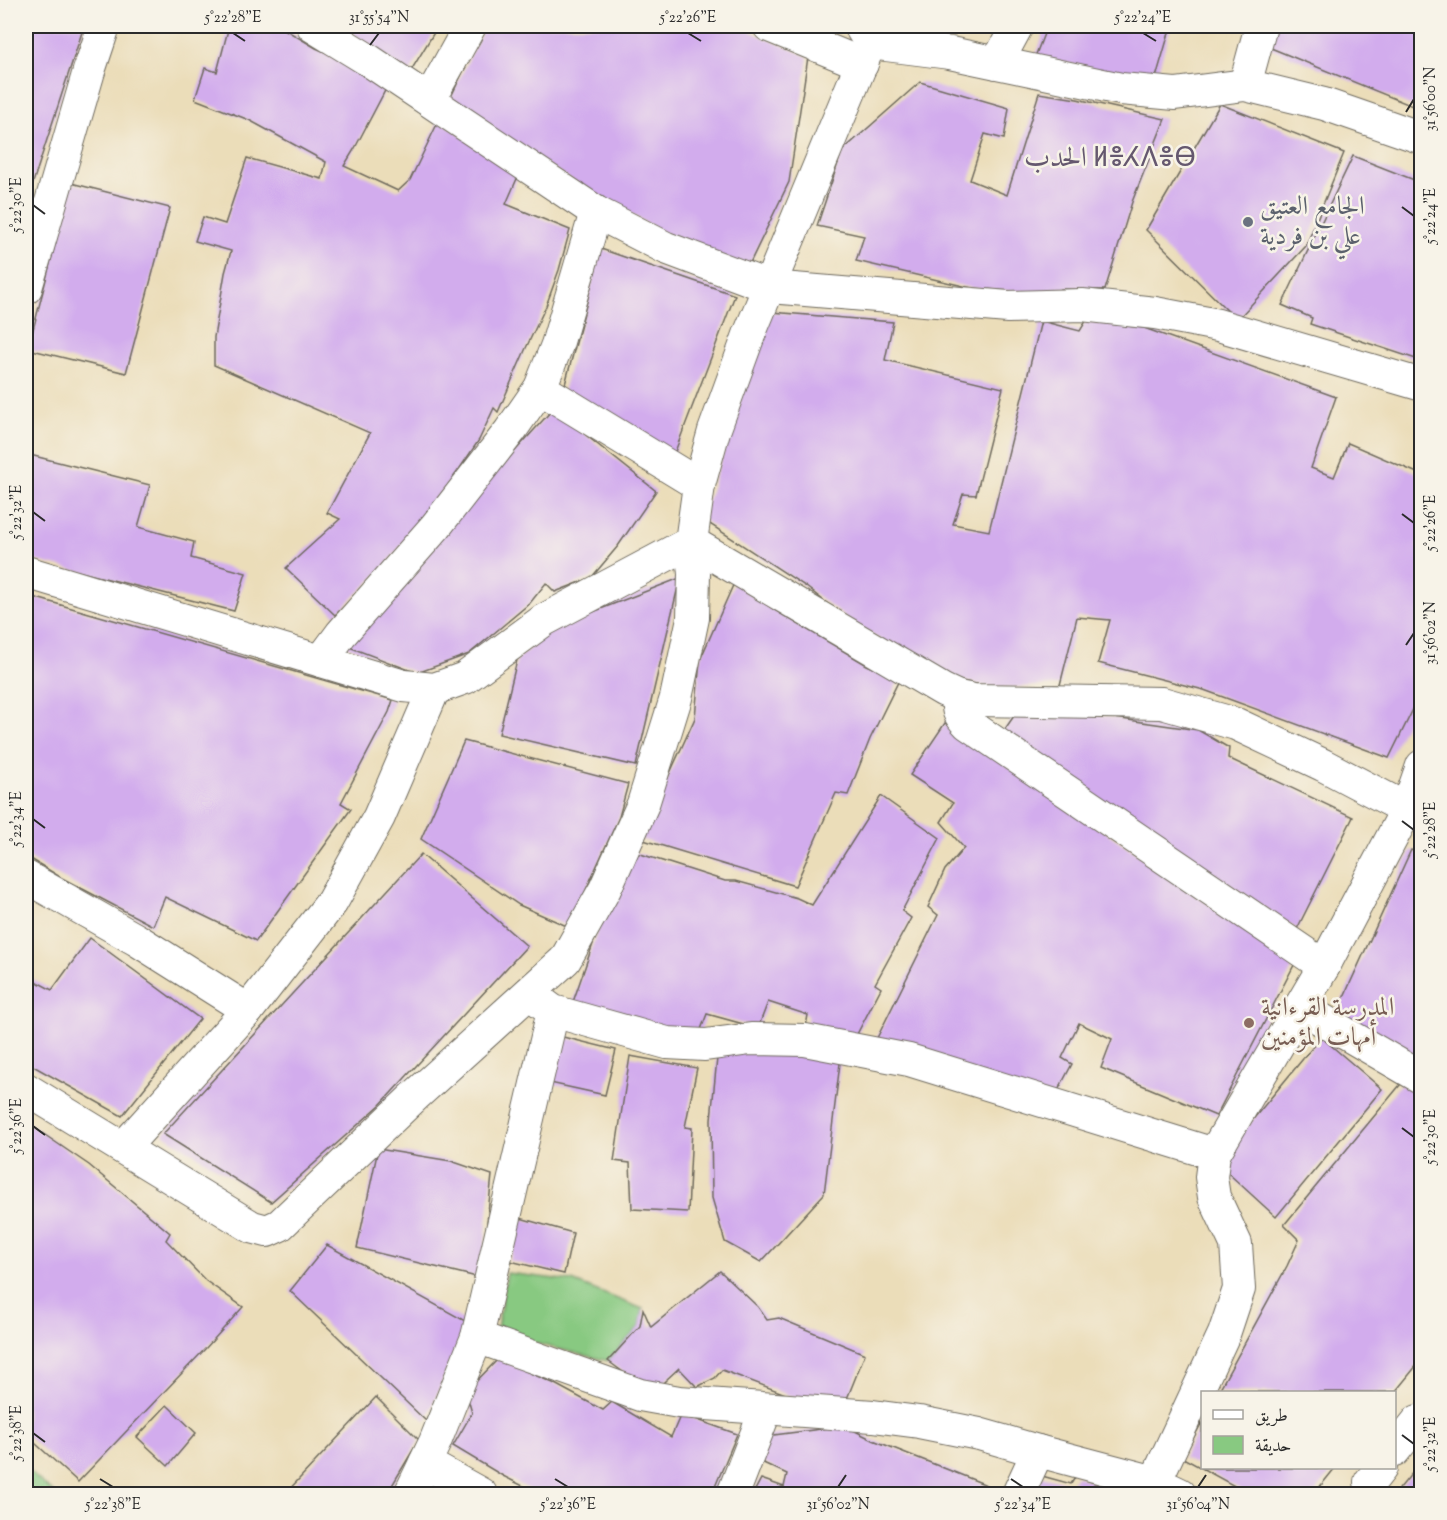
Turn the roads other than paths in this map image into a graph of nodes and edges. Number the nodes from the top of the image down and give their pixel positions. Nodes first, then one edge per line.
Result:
1 (104, 26) edge
2 (313, 26) edge
3 (470, 26) edge
4 (769, 26) edge
5 (1017, 26) edge
6 (1262, 26) edge
7 (864, 44) edge
8 (997, 63) junction
9 (1245, 85) junction
10 (429, 100) junction
11 (1422, 138) edge
12 (596, 212) junction
13 (770, 287) junction
14 (26, 288) edge
15 (1422, 386) edge
16 (540, 388) junction
17 (699, 485) junction
18 (691, 542) junction
19 (26, 572) edge
20 (321, 661) junction
21 (434, 689) junction
22 (958, 697) junction
23 (1422, 766) edge
24 (1414, 813) edge
25 (26, 877) edge
26 (1324, 966) junction
27 (541, 1002) junction
28 (1300, 1007) junction
29 (248, 1010) junction
30 (1422, 1078) edge
31 (26, 1089) edge
32 (123, 1148) junction
33 (1214, 1154) junction
34 (477, 1337) junction
35 (1203, 1391) edge
36 (1201, 1396) edge
37 (766, 1409) junction
38 (1422, 1420) edge
39 (1396, 1450) edge
40 (1038, 1451) junction
41 (425, 1463) junction
42 (1167, 1488) edge
43 (410, 1494) edge
44 (481, 1494) edge
45 (733, 1494) edge
46 (1018, 1494) edge

1 - 14 street
2 - 10 street
3 - 10 street
4 - 7 street
5 - 8 street
6 - 9 street
7 - 8 street
7 - 13 street
8 - 9 street
9 - 11 street
10 - 12 street
12 - 13 street
12 - 16 street
13 - 15 street
13 - 17 street
16 - 17 street
16 - 20 street
17 - 18 street
18 - 21 street
18 - 22 street
18 - 27 street
19 - 20 street
20 - 21 street
21 - 29 street
22 - 24 street
22 - 26 street
23 - 24 street
24 - 26 street
25 - 29 street
26 - 28 street
27 - 32 street
27 - 33 street
27 - 34 street
28 - 30 street
28 - 33 street
29 - 32 street
31 - 32 street
33 - 35 street
34 - 37 street
34 - 41 street
36 - 42 street
37 - 40 street
37 - 45 street
38 - 39 street
40 - 42 street
40 - 46 street
41 - 43 street
41 - 44 street

